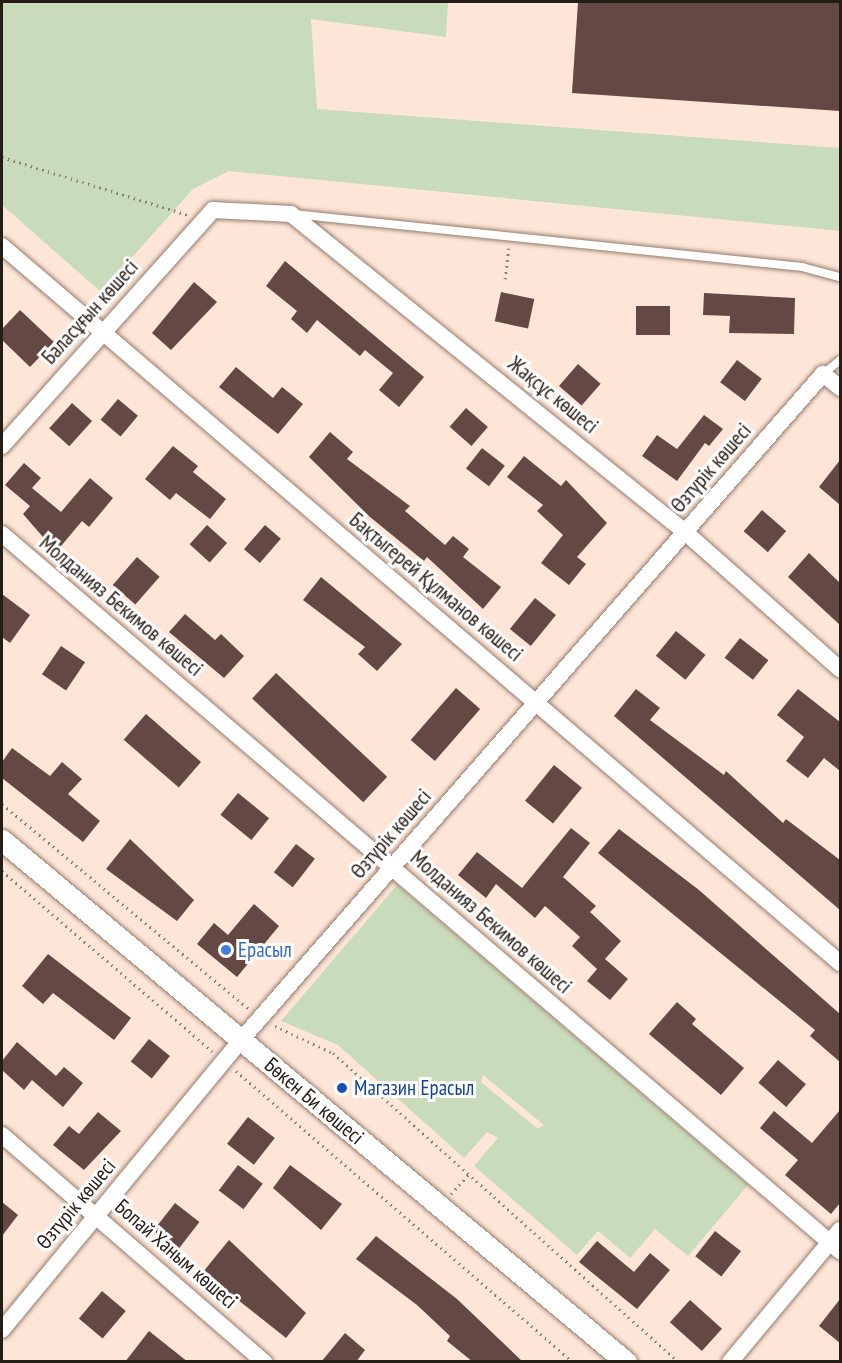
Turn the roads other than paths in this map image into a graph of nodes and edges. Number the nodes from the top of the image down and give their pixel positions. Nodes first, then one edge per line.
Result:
1 (291, 214) junction
2 (2, 246) edge
3 (840, 276) edge
4 (100, 332) junction
5 (840, 360) edge
6 (823, 374) junction
7 (840, 388) edge
8 (2, 446) edge
9 (685, 532) junction
10 (2, 534) edge
11 (840, 669) edge
12 (537, 702) junction
13 (2, 840) edge
14 (392, 866) junction
15 (840, 963) edge
16 (241, 1040) junction
17 (2, 1135) edge
18 (97, 1214) junction
19 (837, 1241) edge
20 (2, 1330) edge
21 (264, 1362) edge
22 (626, 1362) edge
23 (729, 1362) edge

1 - 3 lane
1 - 4 street, Баласұғын көшесі
1 - 9 street, Жақсұс көшесі
2 - 4 street, Бақтыгерей Құлманов көшесі
4 - 8 street, Баласұғын көшесі
4 - 12 street, Бақтыгерей Құлманов көшесі
5 - 6 lane
6 - 7 street
6 - 9 street, Өзтүрік көшесі
9 - 11 street, Жақсұс көшесі
9 - 12 street, Өзтүрік көшесі
10 - 14 street, Молданияз Бекимов көшесі
12 - 14 street, Өзтүрік көшесі
12 - 15 street, Бақтыгерей Құлманов көшесі
13 - 16 street, Бөкен Би көшесі
14 - 16 street, Өзтүрік көшесі
14 - 19 street, Молданияз Бекимов көшесі
16 - 18 street, Өзтүрік көшесі
16 - 22 street, Бөкен Би көшесі
17 - 18 street, Бопай Ханым көшесі
18 - 20 street, Өзтүрік көшесі
18 - 21 street, Бопай Ханым көшесі
19 - 23 street

